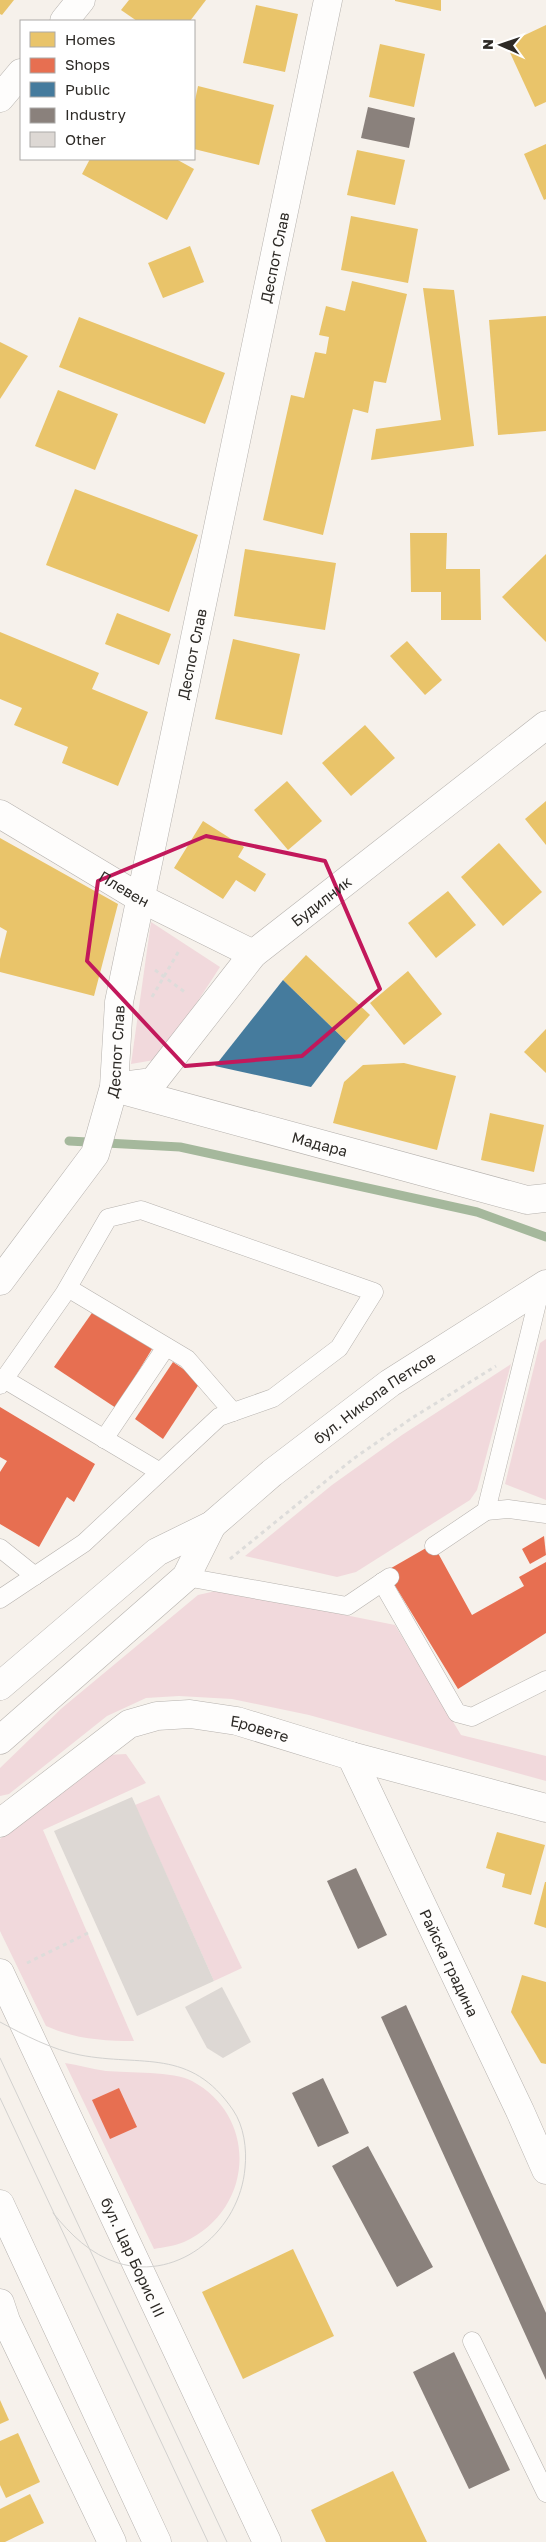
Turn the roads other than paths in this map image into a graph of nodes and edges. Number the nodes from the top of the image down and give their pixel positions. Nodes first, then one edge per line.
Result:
1 (81, 0) edge
2 (328, 0) edge
3 (65, 20) edge
4 (20, 74) edge
5 (0, 98) edge
6 (546, 725) edge
7 (0, 814) edge
8 (140, 898) junction
9 (254, 954) junction
10 (114, 1087) junction
11 (536, 1199) edge
12 (0, 1281) edge
13 (543, 1286) edge
14 (68, 1288) junction
15 (166, 1347) junction
16 (2, 1382) edge
17 (234, 1412) junction
18 (104, 1438) junction
19 (160, 1472) junction
20 (486, 1511) junction
21 (546, 1514) edge
22 (212, 1525) junction
23 (434, 1546) dead end
24 (0, 1548) edge
25 (35, 1576) junction
26 (194, 1579) junction
27 (0, 1599) edge
28 (546, 1680) edge
29 (0, 1686) edge
30 (0, 1740) edge
31 (351, 1756) junction
32 (546, 1808) edge
33 (0, 1824) edge
34 (1, 1974) edge
35 (520, 2111) junction
36 (546, 2118) edge
37 (546, 2170) edge
38 (0, 2204) edge
39 (0, 2248) edge
40 (36, 2281) junction
41 (0, 2303) edge
42 (472, 2341) dead end
43 (546, 2493) edge
44 (112, 2542) edge
45 (157, 2542) edge
46 (267, 2542) edge

1 - 3 main road
2 - 8 main road, Деспот Слав
4 - 5 main road
6 - 9 main road, Будилник
7 - 8 main road, Плевен
8 - 9 main road, Плевен
8 - 10 main road, Деспот Слав
9 - 10 main road, Будилник
10 - 11 main road, Мадара
10 - 12 main road, Деспот Слав
13 - 20 lane
13 - 22 main road, бул. Никола Петков
14 - 15 lane
14 - 16 lane
14 - 17 lane
15 - 17 lane
15 - 18 lane
16 - 18 lane
17 - 19 lane
18 - 19 lane
19 - 25 lane
20 - 21 lane
20 - 23 lane
22 - 26 main road, бул. Никола Петков
22 - 29 main road, бул. Никола Петков
24 - 25 lane
25 - 27 lane
26 - 28 lane
26 - 30 main road, бул. Никола Петков
31 - 32 main road, Еровете
31 - 33 main road, Еровете
31 - 35 main road, Райска градина
34 - 46 main road, бул. Цар Борис III
35 - 36 main road
35 - 37 main road, Райска градина
38 - 40 main road
39 - 40 main road
40 - 45 main road
41 - 44 main road
42 - 43 lane

